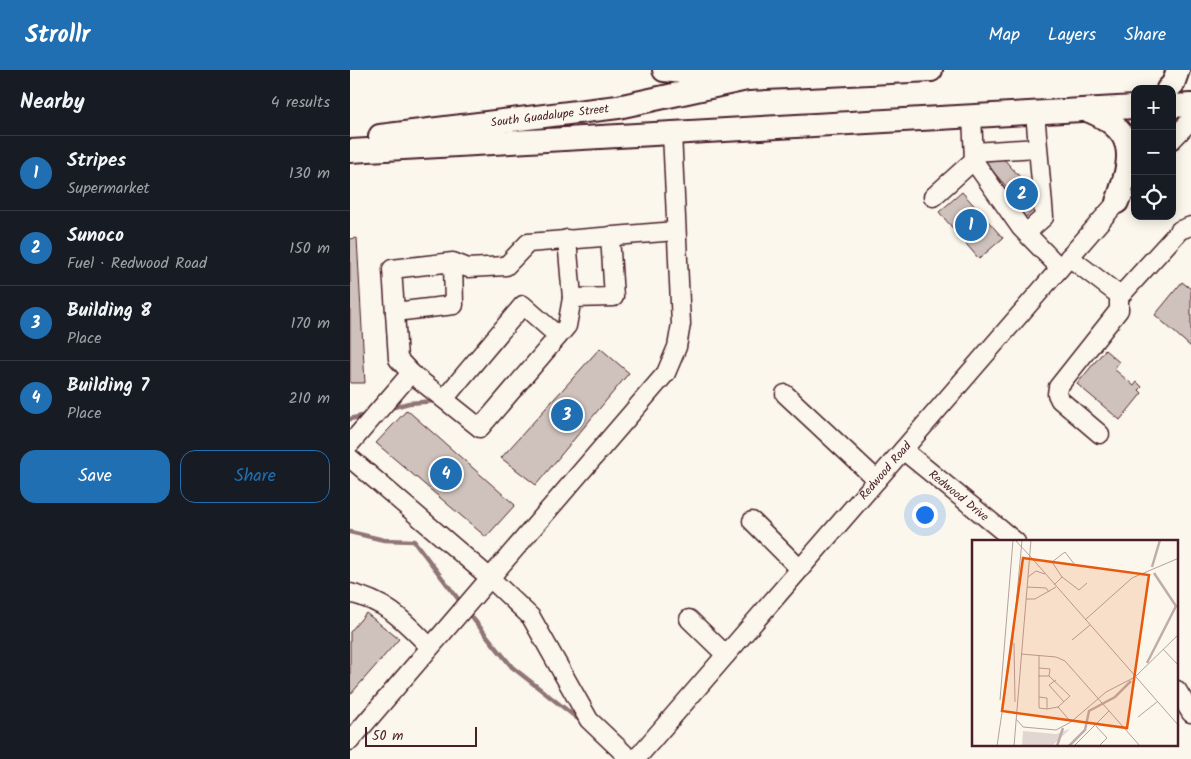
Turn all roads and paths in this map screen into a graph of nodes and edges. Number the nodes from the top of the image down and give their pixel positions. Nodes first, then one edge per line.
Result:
1 (664, 70) edge
2 (931, 70) edge
3 (1178, 70) edge
4 (747, 78) junction
5 (1172, 85) edge
6 (1191, 105) edge
7 (1176, 106) edge
8 (1131, 108) edge
9 (1086, 110) junction
10 (1035, 112) junction
11 (972, 116) junction
12 (1191, 120) edge
13 (672, 133) junction
14 (1176, 136) edge
15 (350, 140) edge
16 (1037, 148) junction
17 (350, 152) edge
18 (974, 156) junction
19 (1131, 186) edge
20 (933, 197) dead end
21 (1117, 202) junction
22 (1191, 226) edge
23 (676, 231) junction
24 (1026, 233) junction
25 (610, 236) junction
26 (567, 239) junction
27 (453, 262) junction
28 (1065, 263) junction
29 (1119, 295) junction
30 (572, 298) junction
31 (395, 312) junction
32 (558, 336) junction
33 (411, 373) junction
34 (784, 394) dead end
35 (444, 399) junction
36 (1100, 434) dead end
37 (350, 444) edge
38 (903, 450) junction
39 (350, 458) edge
40 (877, 480) junction
41 (752, 521) dead end
42 (1014, 540) edge
43 (800, 569) junction
44 (490, 578) junction
45 (350, 593) edge
46 (689, 619) dead end
47 (430, 647) junction
48 (726, 655) junction
49 (1178, 692) edge
50 (1191, 712) edge
51 (350, 740) edge
52 (630, 759) edge
53 (636, 759) edge

1 - 4 main road, South Guadalupe Street
2 - 4 main road, South Guadalupe Street
3 - 5 main road
4 - 15 main road, South Guadalupe Street
6 - 7 main road
8 - 9 main road
9 - 10 main road
9 - 21 main road
10 - 11 main road
10 - 16 street
11 - 13 main road
11 - 18 street
12 - 14 street
13 - 17 main road
13 - 23 street
16 - 18 street
16 - 24 street
18 - 20 street
18 - 24 street
19 - 21 street, Redwood Road
21 - 28 street, Redwood Road
22 - 29 street
23 - 25 street
23 - 44 street
24 - 28 street
25 - 26 street
25 - 30 street
26 - 27 street
26 - 30 street
27 - 31 street
27 - 31 street
28 - 29 street
28 - 38 street, Redwood Road
29 - 36 street
30 - 32 street
31 - 33 street
32 - 35 street
32 - 35 street
33 - 35 street
33 - 37 street
34 - 40 street
38 - 40 street, Redwood Road
38 - 42 street, Redwood Drive
39 - 44 street
40 - 43 street, Redwood Road
41 - 43 street
43 - 48 street, Redwood Road
44 - 47 street
44 - 52 street
45 - 47 street
46 - 48 street
47 - 51 street
48 - 53 street, Redwood Road
49 - 50 street

